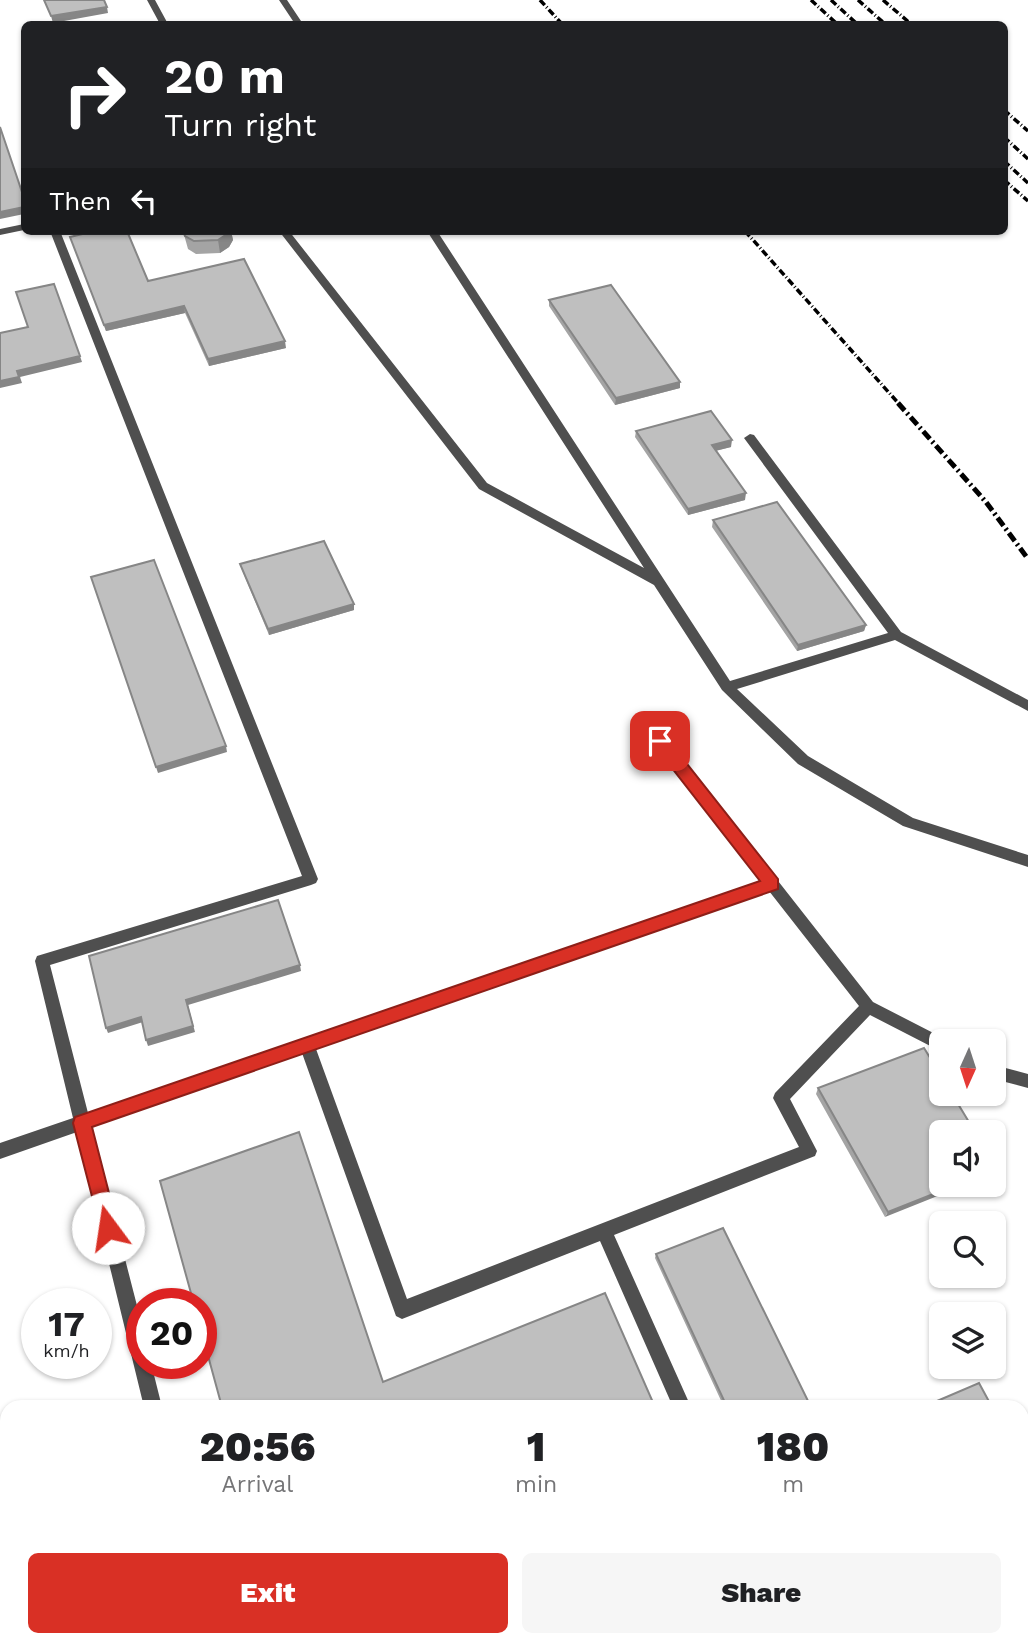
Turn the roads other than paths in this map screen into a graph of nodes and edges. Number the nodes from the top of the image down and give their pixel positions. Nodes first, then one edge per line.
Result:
1 (151, 0) edge
2 (283, 0) edge
3 (162, 21) edge
4 (297, 21) edge
5 (21, 228) edge
6 (0, 232) edge
7 (57, 235) edge
8 (287, 235) edge
9 (435, 235) edge
10 (750, 438) dead end
11 (658, 582) junction
12 (895, 635) junction
13 (727, 687) junction
14 (1028, 706) edge
15 (660, 741) dead end
16 (1028, 861) edge
17 (772, 884) junction
18 (869, 1007) junction
19 (929, 1038) edge
20 (307, 1045) junction
21 (1006, 1075) edge
22 (1028, 1081) edge
23 (82, 1123) junction
24 (0, 1151) edge
25 (604, 1231) junction
26 (126, 1298) edge
27 (146, 1379) edge
28 (151, 1400) edge
29 (679, 1400) edge

1 - 3 lane
2 - 4 lane
5 - 6 lane
7 - 23 lane
8 - 11 lane
9 - 11 lane
10 - 12 lane
11 - 13 lane
12 - 13 lane
12 - 14 lane
13 - 16 lane
15 - 17 lane
17 - 18 lane
17 - 20 lane
18 - 19 lane
18 - 25 lane
20 - 23 lane
20 - 25 lane
21 - 22 lane
23 - 24 lane
23 - 26 lane
25 - 29 lane
27 - 28 lane

